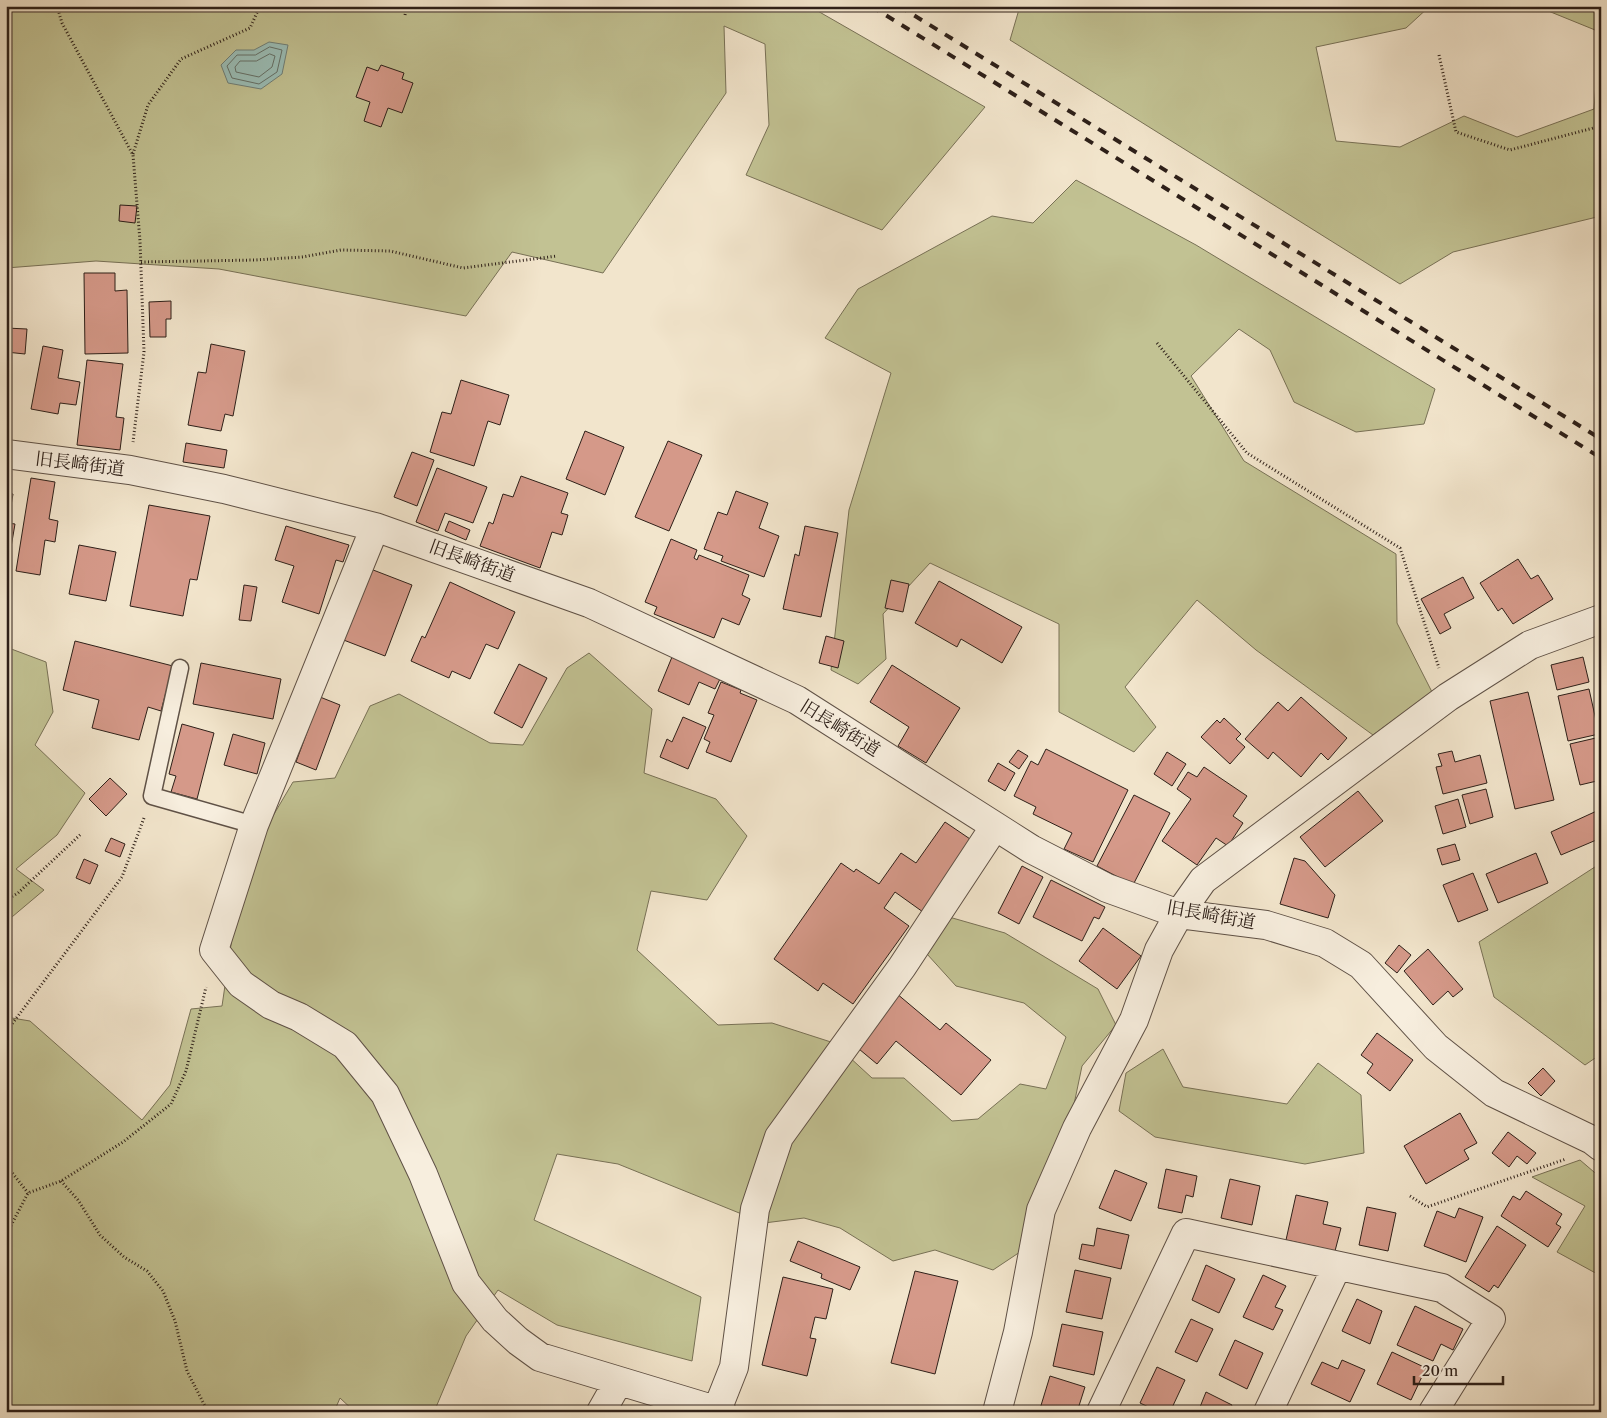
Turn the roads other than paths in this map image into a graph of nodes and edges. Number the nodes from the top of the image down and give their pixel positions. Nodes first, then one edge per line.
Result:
1 (6, 454) edge
2 (375, 527) junction
3 (1601, 619) edge
4 (180, 668) dead end
5 (254, 825) junction
6 (995, 826) junction
7 (1178, 914) junction
8 (1597, 1144) edge
9 (1338, 1266) junction
10 (618, 1382) junction
11 (719, 1411) edge
12 (601, 1412) edge
13 (998, 1412) edge
14 (1101, 1412) edge
15 (1268, 1412) edge
16 (1433, 1412) edge

1 - 2 street, 旧長崎街道
2 - 5 street
2 - 6 street, 旧長崎街道
3 - 7 street
4 - 5 lane
5 - 10 street
6 - 7 street, 旧長崎街道
6 - 11 street
7 - 8 street, 旧長崎街道
7 - 13 street
9 - 14 street
9 - 15 street
9 - 16 street
10 - 11 street
10 - 12 street

